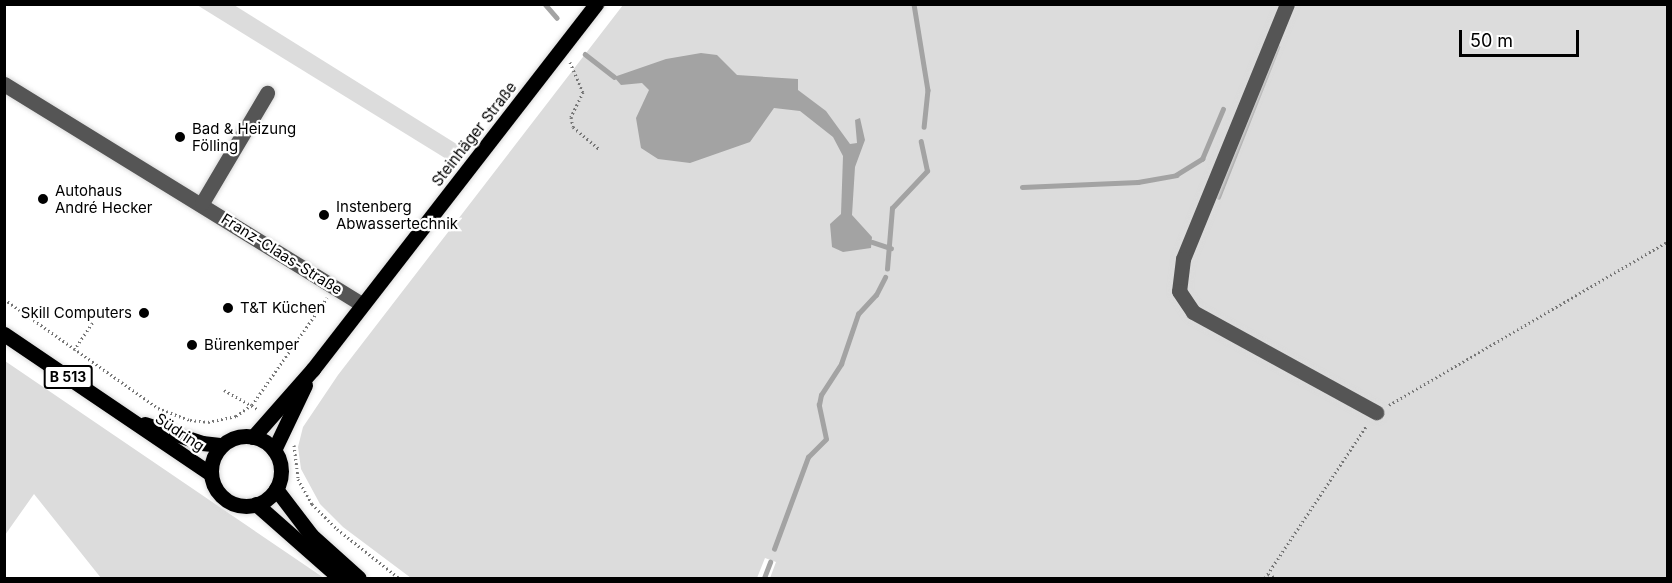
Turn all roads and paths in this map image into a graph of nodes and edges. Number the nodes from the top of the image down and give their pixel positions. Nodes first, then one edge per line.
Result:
1 (596, 4) edge
2 (1287, 4) edge
3 (559, 54) junction
4 (4, 84) edge
5 (267, 93) dead end
6 (600, 150) dead end
7 (202, 203) junction
8 (1668, 241) edge
9 (337, 289) junction
10 (4, 299) edge
11 (362, 304) junction
12 (93, 322) dead end
13 (4, 334) edge
14 (74, 350) junction
15 (312, 369) junction
16 (224, 390) dead end
17 (252, 405) junction
18 (1376, 412) junction
19 (270, 417) junction
20 (131, 419) junction
21 (285, 427) junction
22 (253, 437) junction
23 (222, 445) junction
24 (274, 450) junction
25 (211, 474) junction
26 (276, 489) junction
27 (256, 504) junction
28 (1268, 574) junction
29 (340, 579) edge
30 (359, 579) edge
31 (399, 579) edge
32 (1265, 579) edge
33 (1276, 579) edge

1 - 3 main road, Steinhäger Straße
2 - 18 street
3 - 6 path
3 - 11 main road, Steinhäger Straße
4 - 7 street, Franz-Claas-Straße
5 - 7 street
7 - 9 street, Franz-Claas-Straße
8 - 18 path
9 - 11 street, Franz-Claas-Straße
9 - 17 path
10 - 14 path
11 - 15 main road, Steinhäger Straße
12 - 14 path
13 - 20 main road, Südring / B 513
14 - 17 path
15 - 19 main road, Steinhäger Straße
15 - 21 main road, Steinhäger Straße
16 - 17 path
17 - 19 path
18 - 28 path
19 - 22 main road, Steinhäger Straße
20 - 23 main road, Südring / B 513
20 - 25 main road, Südring / B 513
21 - 24 main road, Steinhäger Straße
21 - 31 path
22 - 23 main road
22 - 24 main road
23 - 25 main road
24 - 26 main road
25 - 27 main road
26 - 27 main road
26 - 30 main road
27 - 29 main road
28 - 32 path
28 - 33 path

